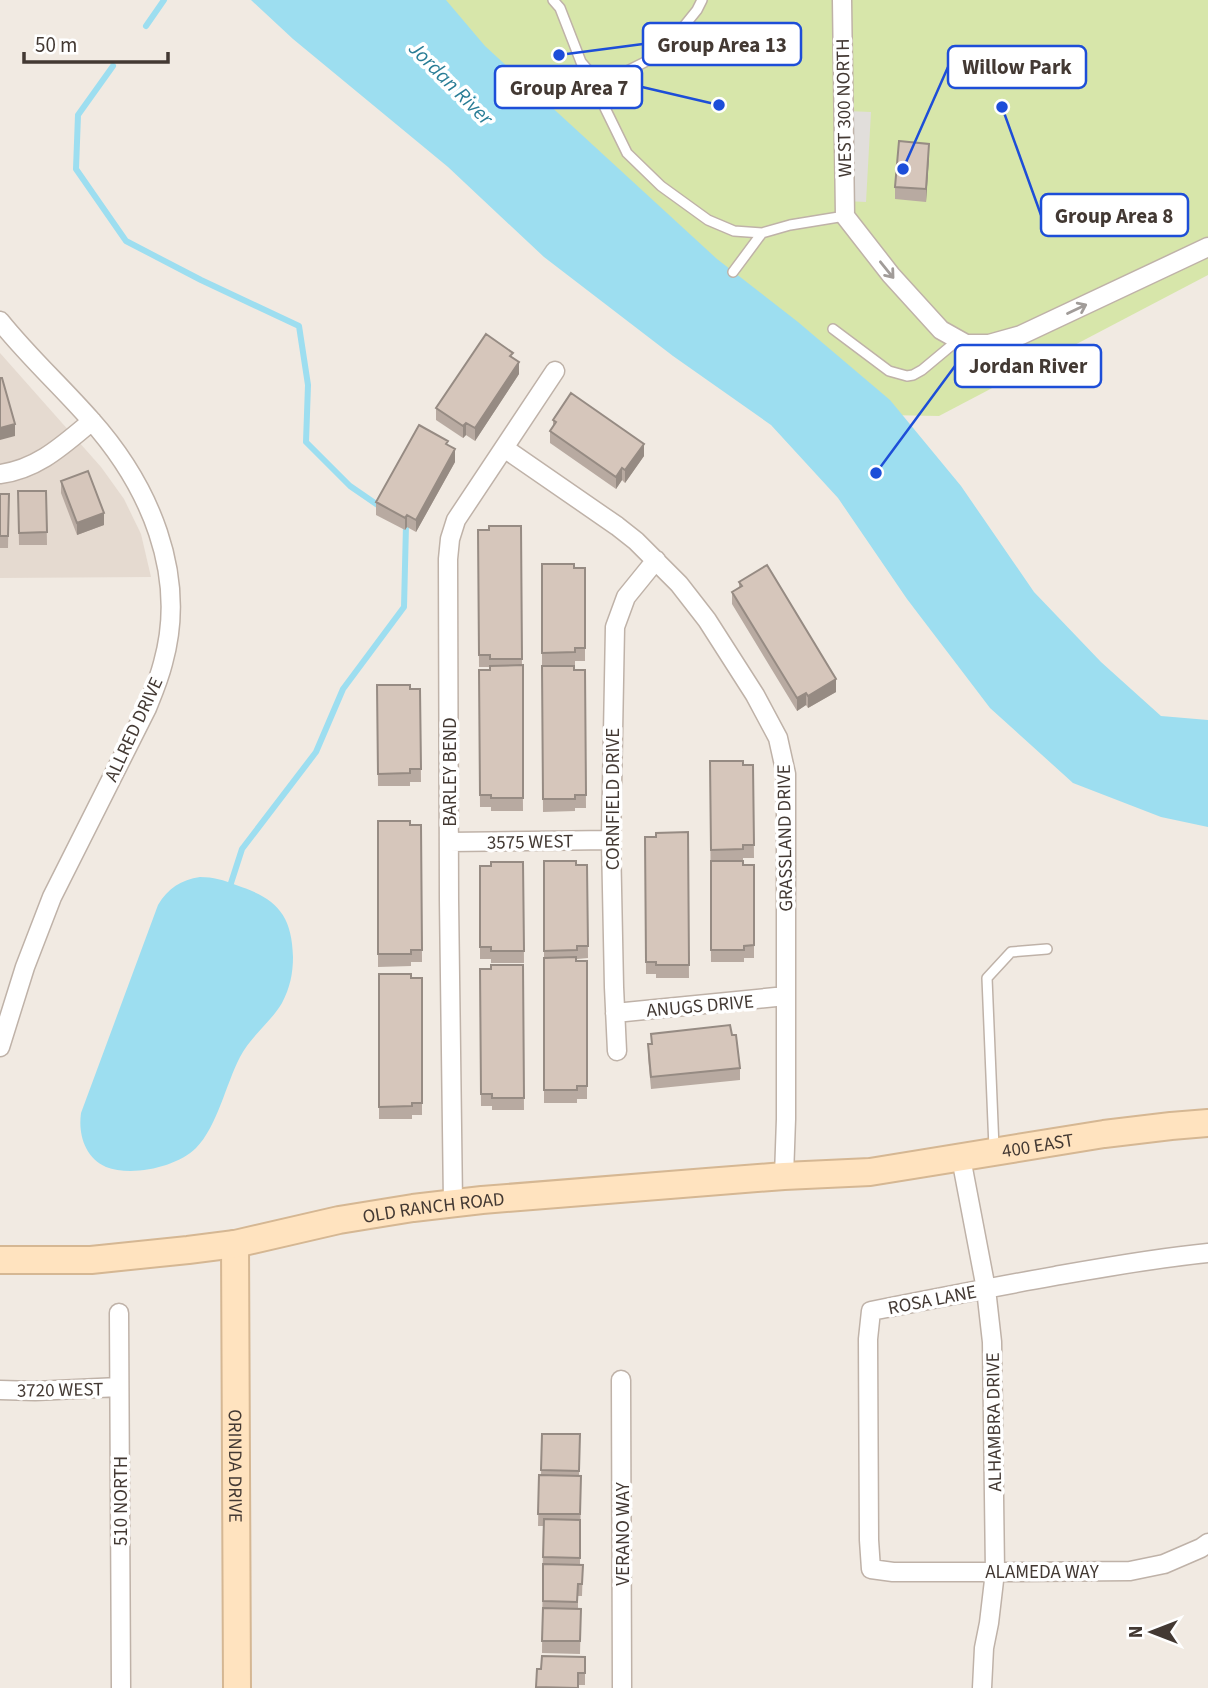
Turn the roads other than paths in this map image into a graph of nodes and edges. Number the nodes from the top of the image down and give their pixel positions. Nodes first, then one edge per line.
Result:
1 (554, 0) edge
2 (702, 0) edge
3 (842, 0) edge
4 (604, 89) junction
5 (845, 216) junction
6 (762, 233) junction
7 (1208, 247) edge
8 (733, 272) dead end
9 (0, 321) edge
10 (833, 329) dead end
11 (958, 340) junction
12 (555, 371) dead end
13 (92, 421) junction
14 (504, 448) junction
15 (0, 474) edge
16 (656, 560) junction
17 (611, 840) junction
18 (449, 842) junction
19 (1047, 948) dead end
20 (786, 996) junction
21 (615, 1013) junction
22 (0, 1047) edge
23 (617, 1051) dead end
24 (1208, 1124) edge
25 (994, 1153) junction
26 (961, 1158) junction
27 (870, 1172) joint
28 (784, 1176) junction
29 (453, 1203) junction
30 (235, 1244) junction
31 (1208, 1253) edge
32 (0, 1260) edge
33 (986, 1289) junction
34 (119, 1313) dead end
35 (621, 1380) dead end
36 (119, 1387) junction
37 (0, 1390) edge
38 (1208, 1543) edge
39 (871, 1569) joint
40 (995, 1572) junction
41 (121, 1688) edge
42 (237, 1688) edge
43 (622, 1688) edge
44 (982, 1688) edge

1 - 4 lane
2 - 4 lane
3 - 5 street, WEST 300 NORTH
4 - 6 lane
5 - 6 lane
5 -> 11 street
6 - 8 lane
11 -> 7 street
9 - 13 street, ALLRED DRIVE
10 - 11 lane
12 - 14 street, BARLEY BEND
13 - 15 street
13 - 22 street, ALLRED DRIVE
14 - 16 street, GRASSLAND DRIVE
14 - 18 street, BARLEY BEND
16 - 17 street, CORNFIELD DRIVE
16 - 20 street, GRASSLAND DRIVE
17 - 18 street, 3575 WEST
17 - 21 street, CORNFIELD DRIVE
18 - 29 street, BARLEY BEND
19 - 25 lane
20 - 21 street, ANUGS DRIVE
20 - 28 street, GRASSLAND DRIVE
21 - 23 street, CORNFIELD DRIVE
24 - 25 street, 400 EAST
25 - 26 street, 400 EAST
26 - 27 street, 400 EAST
26 - 33 street, ALHAMBRA DRIVE
27 - 28 street, OLD RANCH ROAD
28 - 29 street, OLD RANCH ROAD
29 - 30 street, OLD RANCH ROAD
30 - 32 street, OLD RANCH ROAD
30 - 42 street, ORINDA DRIVE
31 - 33 street, ROSA LANE
33 - 39 street, ROSA LANE
33 - 40 street, ALHAMBRA DRIVE
34 - 36 street, 510 NORTH
35 - 43 street, VERANO WAY
36 - 37 street, 3720 WEST
36 - 41 street, 510 NORTH
38 - 40 street, ALAMEDA WAY
39 - 40 street, ALAMEDA WAY
40 - 44 street, ALHAMBRA DRIVE

